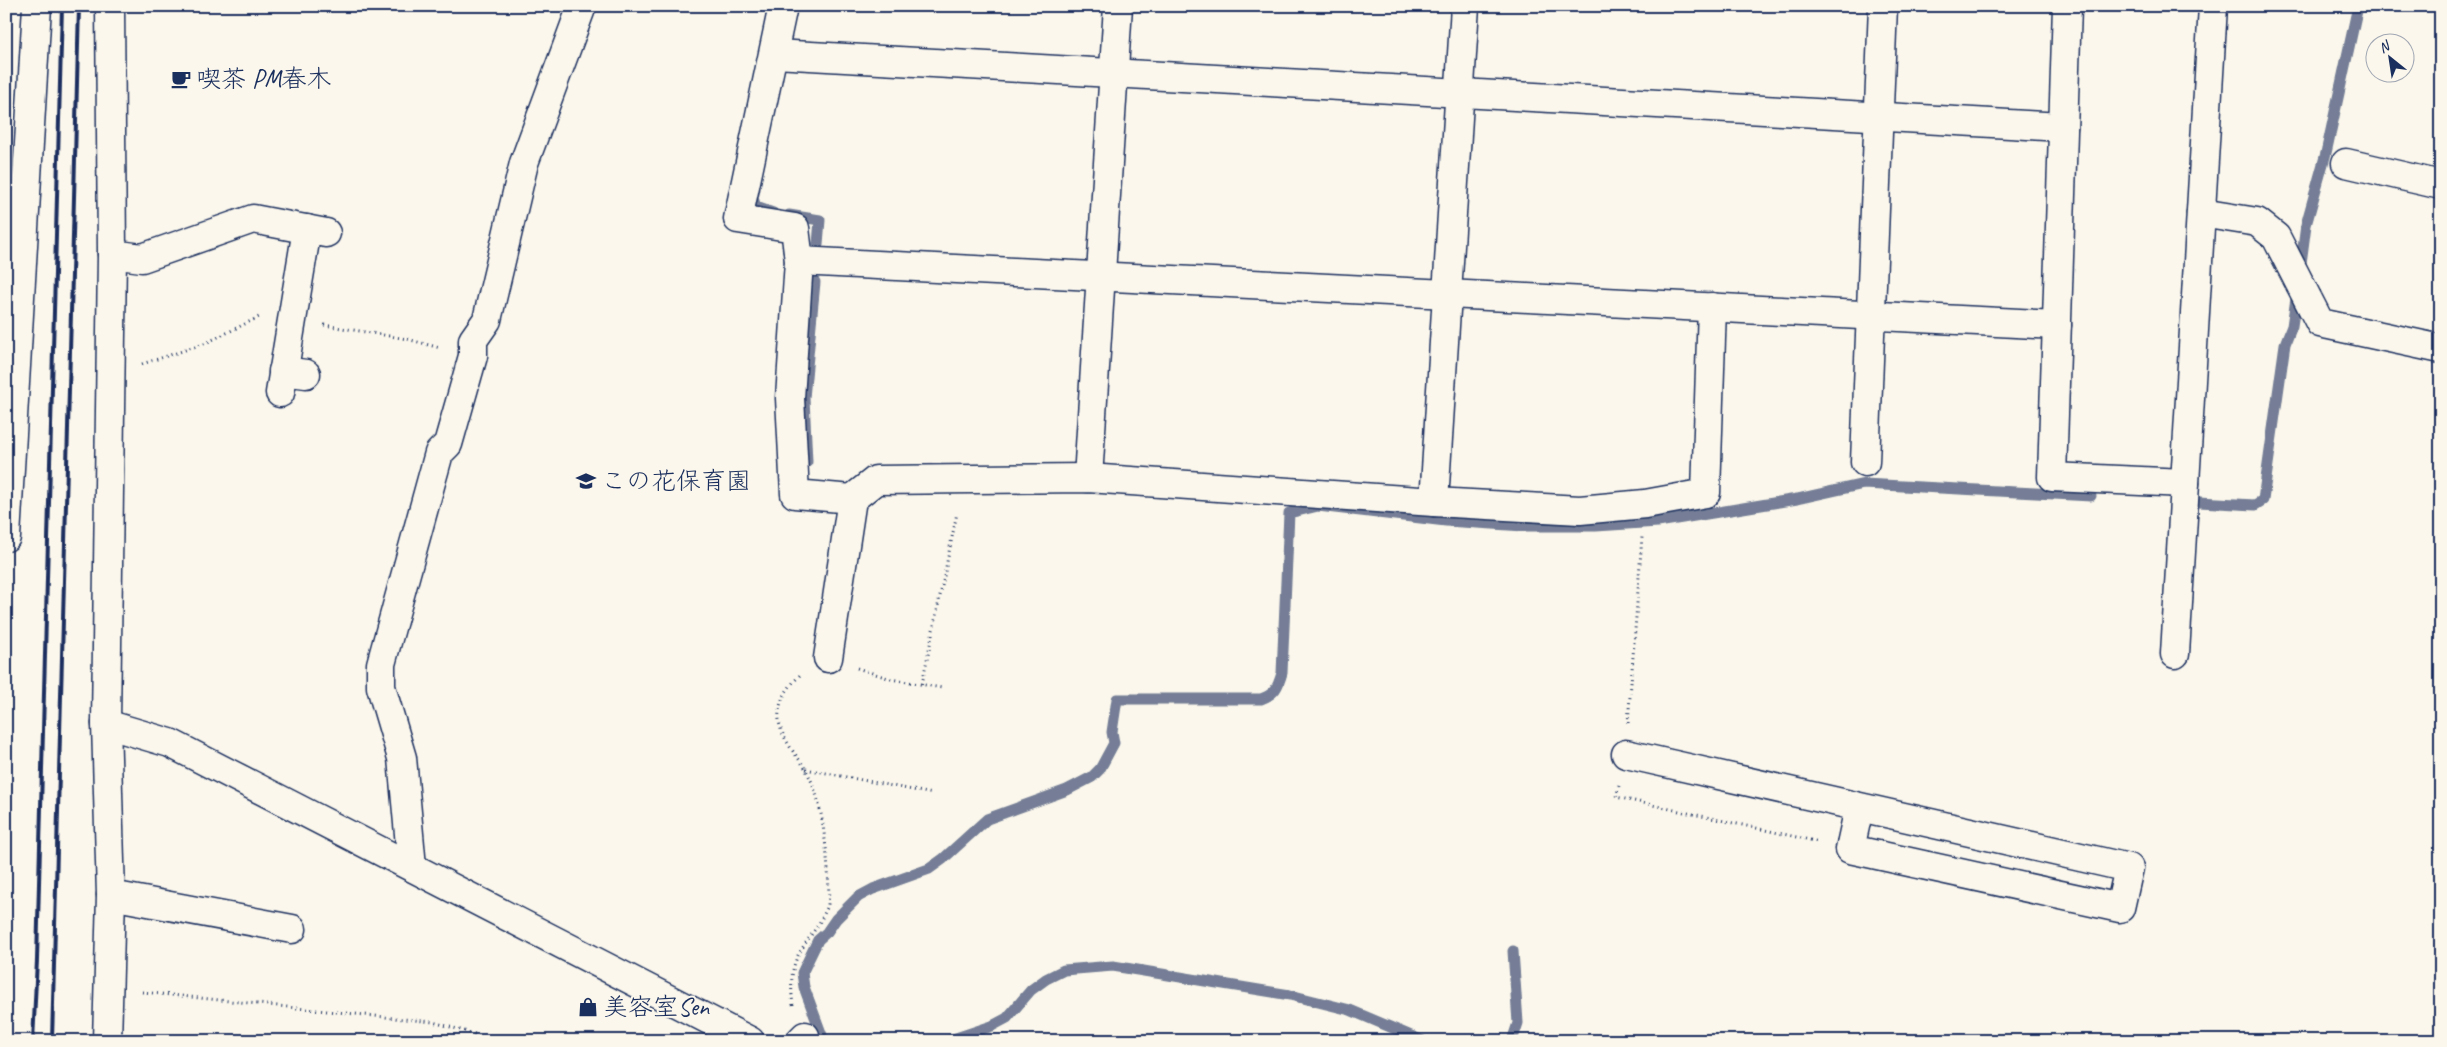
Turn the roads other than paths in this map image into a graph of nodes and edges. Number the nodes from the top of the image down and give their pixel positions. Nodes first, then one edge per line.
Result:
1 (37, 6) edge
2 (110, 6) edge
3 (582, 6) edge
4 (783, 6) edge
5 (1118, 6) edge
6 (1465, 6) edge
7 (1883, 6) edge
8 (2067, 6) edge
9 (2213, 6) edge
10 (775, 54) junction
11 (1114, 73) junction
12 (1460, 92) junction
13 (1879, 117) junction
14 (2063, 127) junction
15 (2346, 163) dead end
16 (2441, 186) edge
17 (2201, 213) junction
18 (112, 254) junction
19 (799, 261) junction
20 (1101, 276) junction
21 (1447, 294) junction
22 (1712, 308) junction
23 (1871, 316) junction
24 (2057, 325) junction
25 (2441, 349) edge
26 (290, 380) dead end
27 (1865, 462) dead end
28 (1088, 478) junction
29 (2185, 483) junction
30 (852, 498) junction
31 (1434, 502) junction
32 (6, 537) edge
33 (2175, 654) dead end
34 (828, 658) road end
35 (106, 724) junction
36 (1626, 754) road end
37 (1859, 808) junction
38 (412, 867) junction
39 (112, 895) junction
40 (292, 929) dead end
41 (107, 1041) edge
42 (750, 1041) edge

1 - 32 street
2 - 18 street
3 - 38 street
4 - 10 street
5 - 11 street
6 - 12 street
7 - 13 street
8 - 14 street
9 - 17 street
10 - 11 street
10 - 19 street
11 - 12 street
11 - 20 street
12 - 13 street
12 - 21 street
13 - 14 street
13 - 23 street
14 - 24 street
15 - 16 street
17 - 25 street
17 - 29 street
18 - 26 street
18 - 35 street
19 - 20 street
19 - 30 street
20 - 21 street
20 - 28 street
21 - 22 street
21 - 31 street
22 - 23 street
22 - 31 street
23 - 24 street
23 - 27 street
24 - 29 street
28 - 30 street
28 - 31 street
29 - 33 street
30 - 34 street
35 - 38 street
35 - 39 street
36 - 37 street
37 - 37 street
38 - 42 street
39 - 40 street
39 - 41 street

